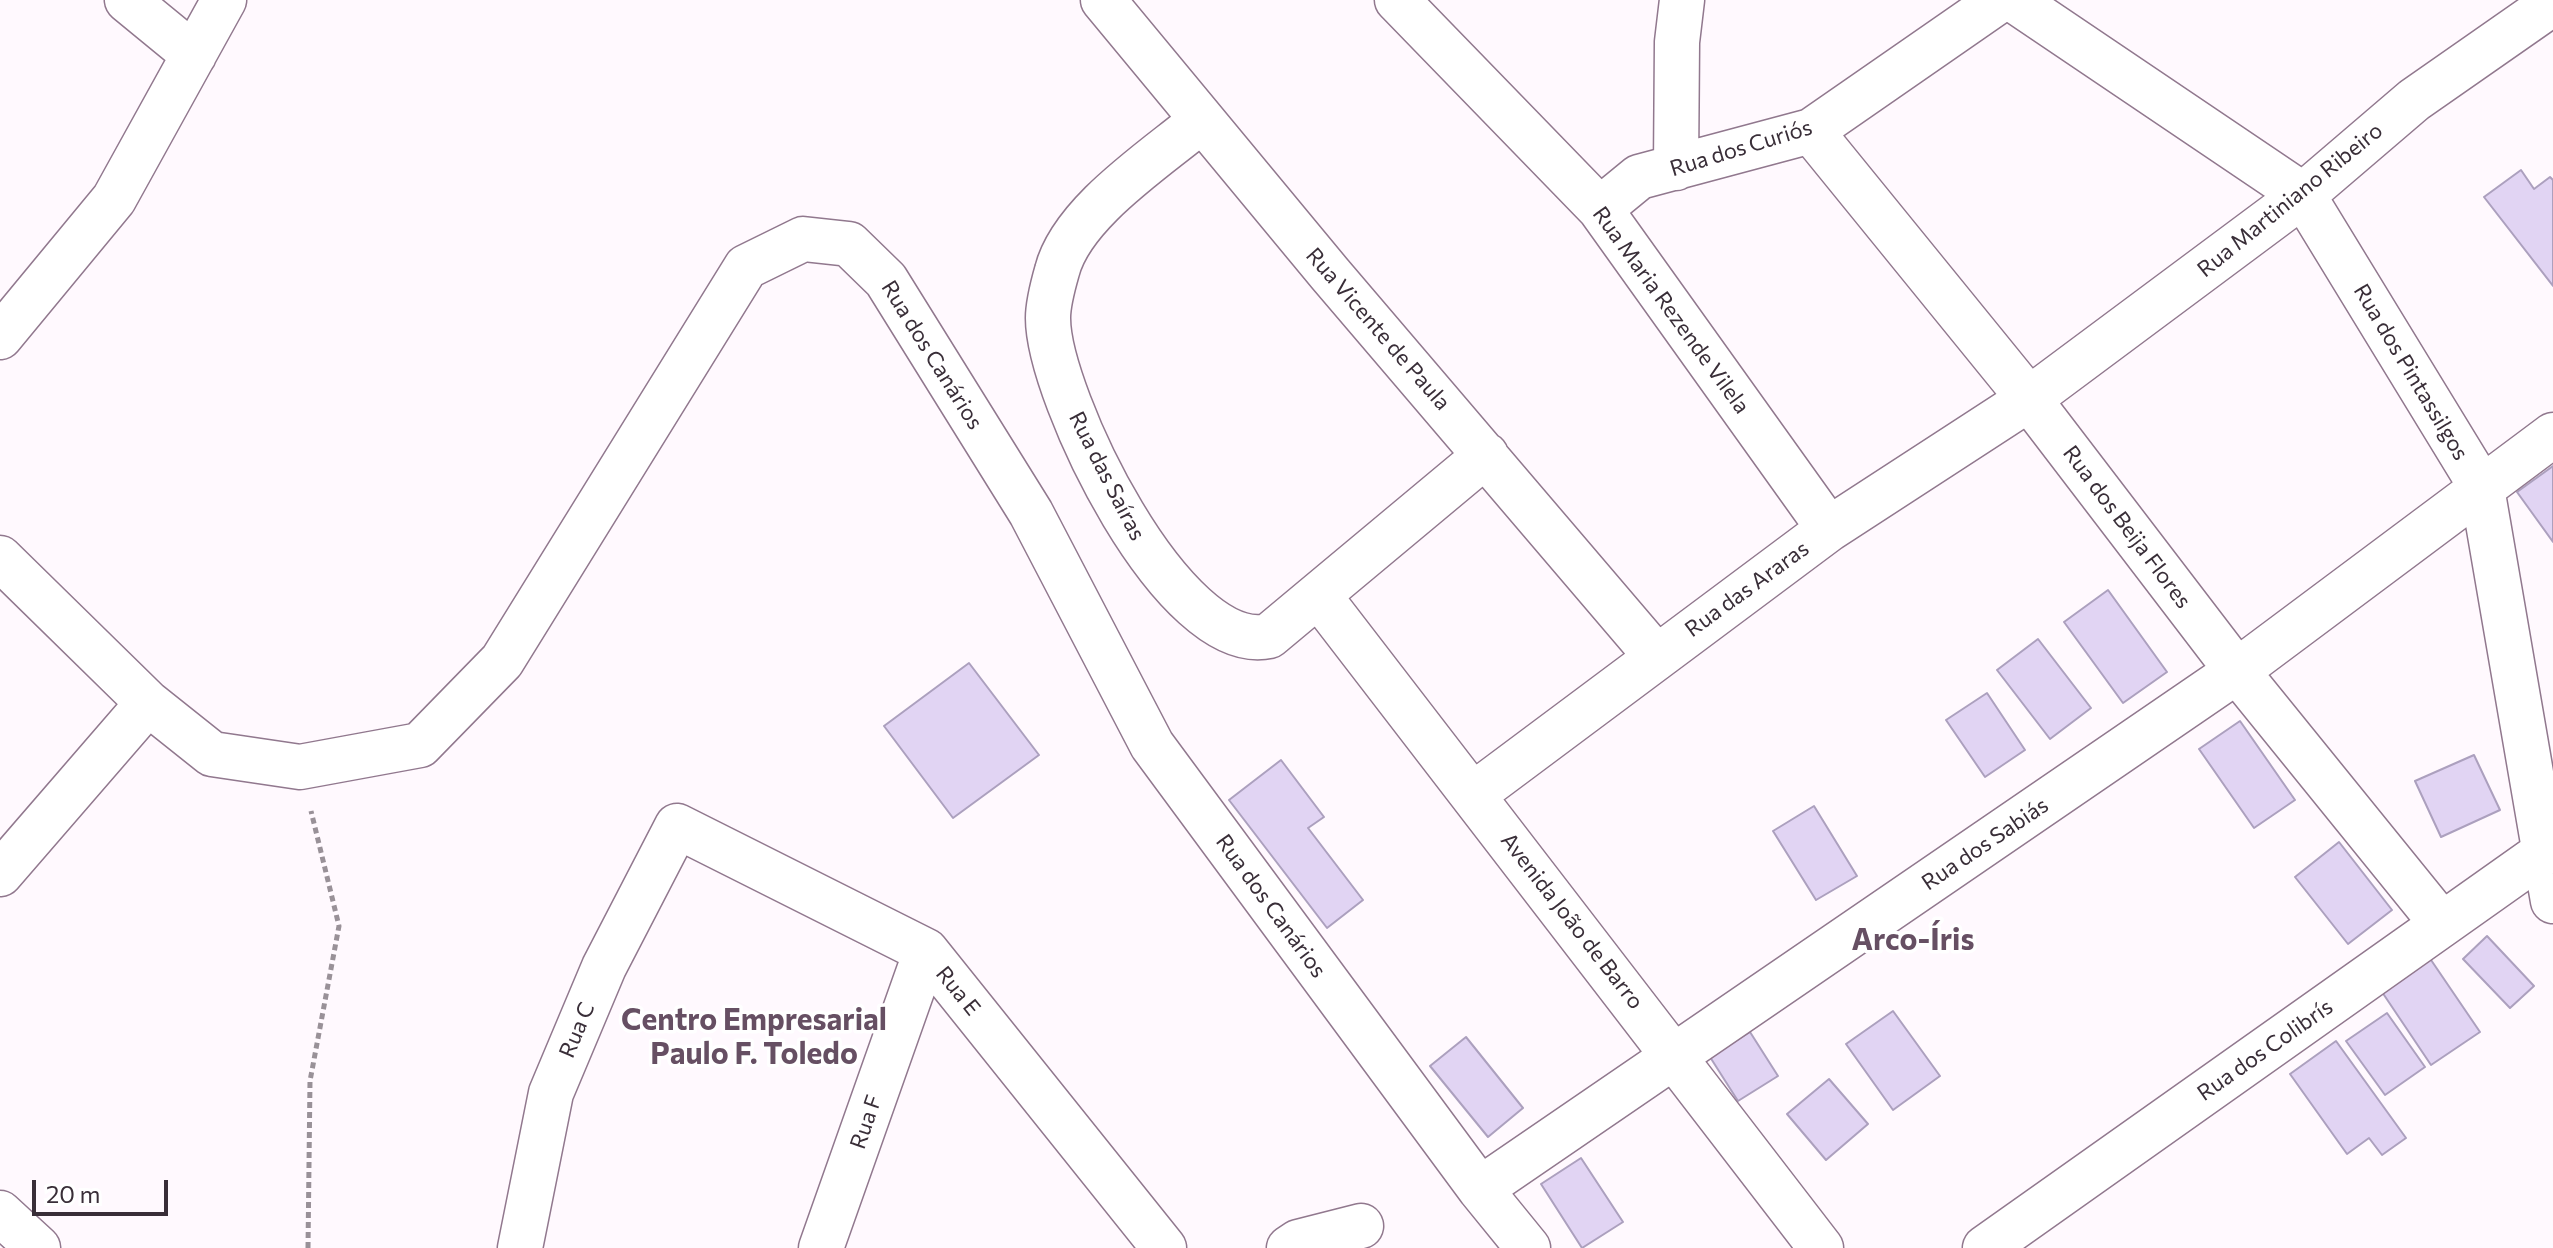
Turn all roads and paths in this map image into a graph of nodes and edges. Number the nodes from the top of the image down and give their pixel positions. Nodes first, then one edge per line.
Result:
1 (127, 0) edge
2 (224, 0) edge
3 (1103, 0) edge
4 (1397, 0) edge
5 (1682, 0) edge
6 (2000, 0) edge
7 (2014, 0) edge
8 (2553, 3) edge
9 (194, 55) junction
10 (1202, 120) junction
11 (1811, 131) junction
12 (1676, 168) junction
13 (2303, 195) junction
14 (1600, 209) junction
15 (0, 337) edge
16 (2029, 399) junction
17 (2553, 435) edge
18 (1486, 455) junction
19 (2482, 488) junction
20 (1829, 529) junction
21 (0, 558) edge
22 (1319, 596) junction
23 (1656, 656) junction
24 (2237, 671) junction
25 (148, 703) junction
26 (300, 767) junction
27 (1474, 794) junction
28 (677, 826) joint
29 (2549, 849) edge
30 (0, 874) edge
31 (2553, 901) edge
32 (2442, 924) junction
33 (926, 951) junction
34 (1676, 1056) junction
35 (1480, 1189) junction
36 (0, 1213) edge
37 (1361, 1226) dead end
38 (38, 1248) edge
39 (308, 1248) edge
40 (520, 1248) edge
41 (821, 1248) edge
42 (1164, 1248) edge
43 (1289, 1248) edge
44 (1528, 1248) edge
45 (1821, 1248) edge
46 (1985, 1248) edge

1 - 9 street
2 - 9 street
3 - 10 street, Rua Vicente de Paula
4 - 14 street, Rua Maria Rezende Vilela
5 - 12 street
6 - 11 street, Rua dos Curiós
7 - 13 street, Rua dos Pintassilgos
8 - 13 street, Rua Martiniano Ribeiro
9 - 15 street
10 - 18 street, Rua Vicente de Paula
10 - 22 street, Rua das Saíras
11 - 12 street, Rua dos Curiós
11 - 16 street, Rua dos Beija Flores
12 - 14 street, Rua dos Curiós
13 - 16 street, Rua Martiniano Ribeiro
13 - 19 street, Rua dos Pintassilgos
14 - 20 street, Rua Maria Rezende Vilela
16 - 20 street, Rua das Araras
16 - 24 street, Rua dos Beija Flores
17 - 19 street, Rua dos Sabiás
18 - 22 street, Rua das Saíras
18 - 23 street, Rua Vicente de Paula
19 - 24 street, Rua dos Sabiás
19 - 29 street, Rua dos Pintassilgos
20 - 23 street, Rua das Araras
21 - 25 street, Rua dos Canários
22 - 27 street, Avenida João de Barro
23 - 27 street, Rua das Araras
24 - 32 street, Rua dos Beija Flores
24 - 34 street, Rua dos Sabiás
25 - 26 street, Rua dos Canários
25 - 30 street
26 - 35 street, Rua dos Canários
26 - 39 path
27 - 34 street, Avenida João de Barro
28 - 33 street, Rua E
28 - 40 street, Rua C
29 - 31 street, Rua dos Pintassilgos
29 - 32 street, Rua dos Colibrís
32 - 46 street, Rua dos Colibrís
33 - 41 street, Rua F
33 - 42 street, Rua E
34 - 35 street, Rua dos Sabiás
34 - 45 street, Avenida João de Barro
35 - 44 street, Rua dos Canários
36 - 38 street
37 - 43 street

